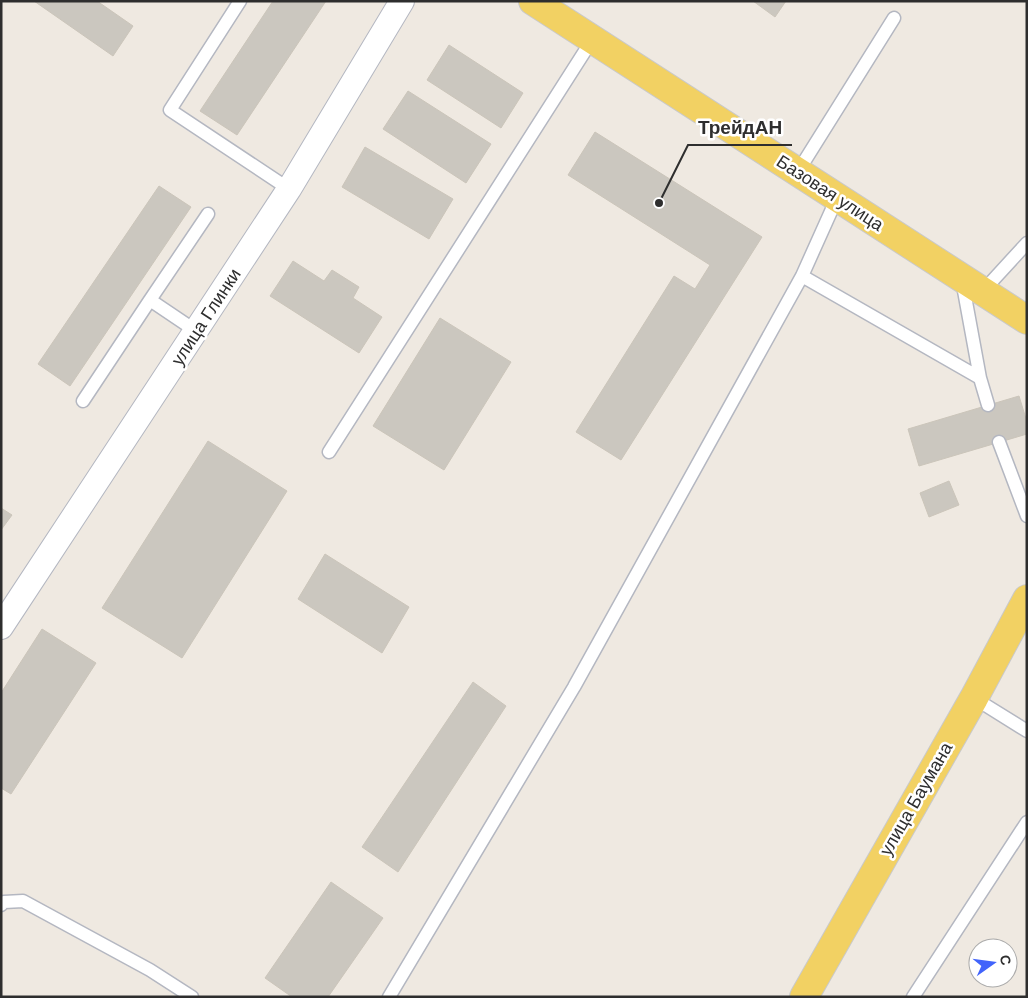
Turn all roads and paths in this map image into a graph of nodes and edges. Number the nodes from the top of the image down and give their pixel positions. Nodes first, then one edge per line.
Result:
1 (240, 1) edge
2 (402, 1) edge
3 (533, 1) edge
4 (894, 18) dead end
5 (592, 40) junction
6 (797, 172) junction
7 (290, 189) junction
8 (837, 198) junction
9 (208, 214) dead end
10 (1027, 243) edge
11 (802, 276) junction
12 (972, 285) junction
13 (150, 300) junction
14 (1027, 320) edge
15 (196, 330) junction
16 (980, 378) junction
17 (83, 401) dead end
18 (988, 405) dead end
19 (999, 442) dead end
20 (329, 452) dead end
21 (1027, 516) edge
22 (1027, 600) edge
23 (1, 627) edge
24 (974, 698) junction
25 (1027, 731) edge
26 (1027, 822) edge
27 (1, 905) edge
28 (810, 995) edge
29 (192, 997) edge
30 (389, 997) edge
31 (913, 997) edge

1 - 7 lane
2 - 7 street, улица Глинки
3 - 5 main road, Базовая улица
4 - 6 lane
5 - 6 main road, Базовая улица
5 - 20 lane
6 - 8 main road, Базовая улица
7 - 15 street, улица Глинки
8 - 11 lane
8 - 12 main road, Базовая улица
9 - 13 lane
10 - 12 lane
11 - 16 lane
11 - 30 lane
12 - 14 main road, Базовая улица
12 - 16 lane
13 - 15 lane
13 - 17 lane
15 - 23 street, улица Глинки
16 - 18 lane
19 - 21 lane
22 - 24 main road, улица Баумана
24 - 25 lane
24 - 28 main road, улица Баумана
26 - 31 lane
27 - 29 lane

